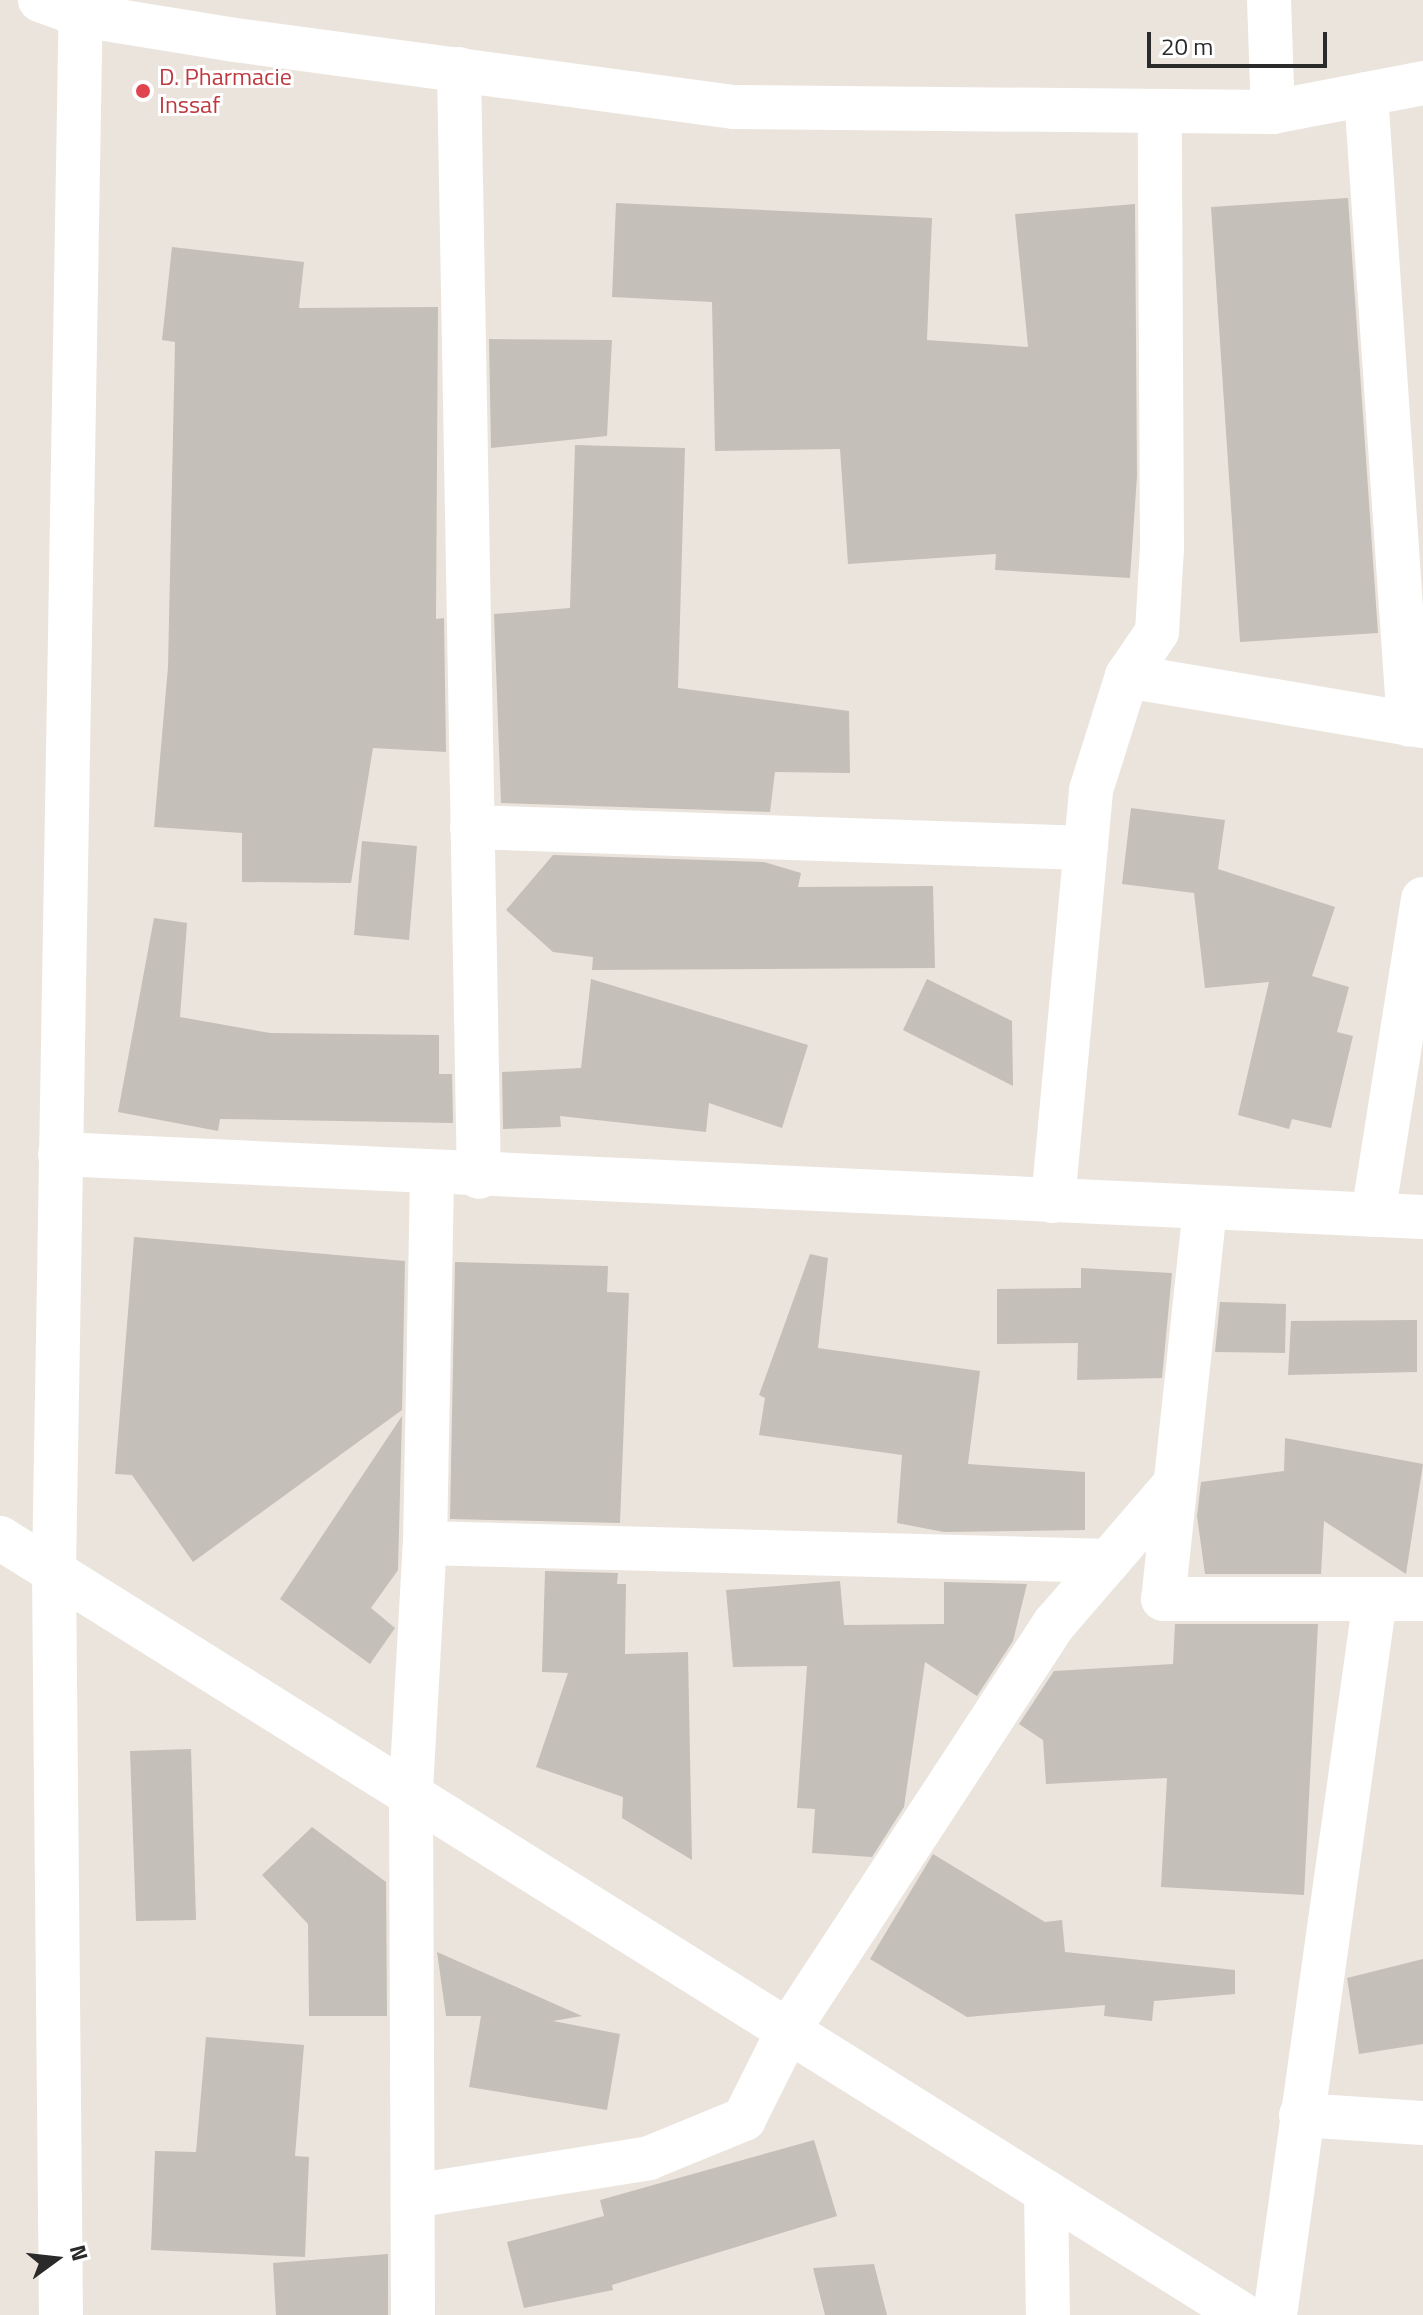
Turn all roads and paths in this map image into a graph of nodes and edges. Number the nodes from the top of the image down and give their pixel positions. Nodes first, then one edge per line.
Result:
1 (40, 0) edge
2 (1269, 0) edge
3 (81, 7) edge
4 (459, 69) junction
5 (1423, 83) edge
6 (1366, 94) junction
7 (1160, 111) junction
8 (1273, 112) junction
9 (1407, 446) edge
10 (1127, 676) junction
11 (1416, 726) edge
12 (472, 827) junction
13 (1086, 848) junction
14 (1423, 899) edge
15 (60, 1154) junction
16 (432, 1173) junction
17 (479, 1177) junction
18 (1053, 1201) junction
19 (1205, 1208) junction
20 (1373, 1215) junction
21 (1423, 1217) edge
22 (1175, 1484) junction
23 (0, 1538) edge
24 (425, 1543) junction
25 (1109, 1561) junction
26 (54, 1571) junction
27 (1375, 1599) junction
28 (1423, 1599) edge
29 (411, 1790) junction
30 (789, 2029) junction
31 (1301, 2115) junction
32 (1423, 2123) edge
33 (1046, 2192) junction
34 (413, 2196) junction
35 (61, 2315) edge
36 (413, 2315) edge
37 (1048, 2315) edge
38 (1243, 2315) edge
39 (1275, 2315) edge

1 - 3 street
2 - 8 street
3 - 4 street
3 - 15 street
4 - 7 street
4 - 12 street
5 - 6 street
6 - 8 street
6 - 9 street
7 - 8 street
7 - 10 street
9 - 11 street
10 - 11 street
10 - 13 street
12 - 13 street
12 - 17 street
13 - 18 street
14 - 20 street
15 - 16 street
15 - 26 street
16 - 17 street
16 - 24 street
17 - 18 street
18 - 19 street
19 - 20 street
19 - 22 street
20 - 21 street
22 - 25 street
22 - 27 street
23 - 26 street
24 - 25 street
24 - 29 street
25 - 30 street
26 - 29 street
26 - 35 street
27 - 28 street
27 - 31 street
29 - 30 street
29 - 34 street
30 - 33 street
30 - 34 street
31 - 32 street
31 - 39 street
33 - 37 street
33 - 38 street
34 - 36 street

